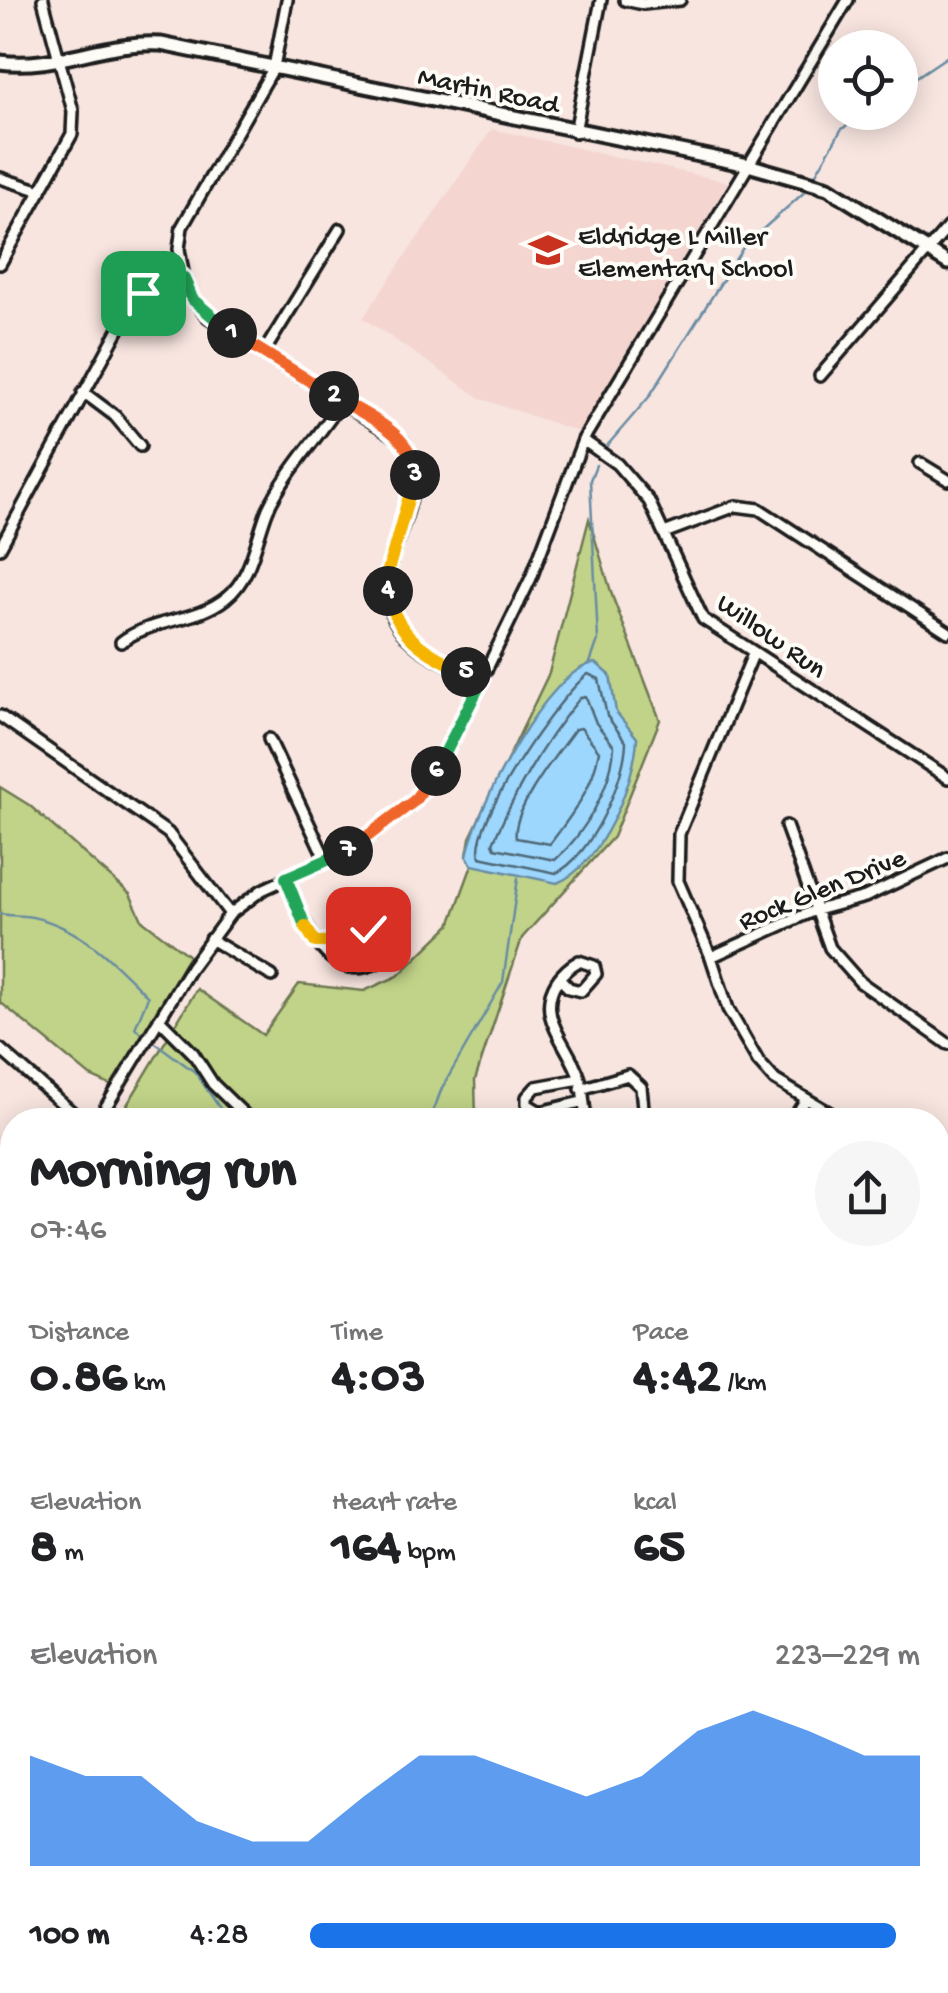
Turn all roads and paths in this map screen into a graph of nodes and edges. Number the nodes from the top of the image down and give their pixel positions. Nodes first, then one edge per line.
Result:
1 (43, 0) edge
2 (287, 0) edge
3 (601, 0) edge
4 (625, 0) edge
5 (680, 0) edge
6 (848, 0) edge
7 (58, 59) junction
8 (0, 62) edge
9 (274, 67) junction
10 (575, 132) junction
11 (748, 165) junction
12 (0, 178) edge
13 (41, 192) junction
14 (948, 227) edge
15 (340, 228) dead end
16 (927, 250) junction
17 (948, 262) edge
18 (0, 264) edge
19 (184, 278) junction
20 (264, 352) junction
21 (820, 376) dead end
22 (83, 392) junction
23 (342, 401) junction
24 (583, 440) junction
25 (140, 446) dead end
26 (920, 463) dead end
27 (948, 480) edge
28 (664, 533) junction
29 (0, 548) edge
30 (948, 632) edge
31 (120, 642) dead end
32 (754, 652) junction
33 (482, 680) junction
34 (0, 716) edge
35 (269, 740) dead end
36 (948, 778) edge
37 (786, 826) dead end
38 (948, 858) edge
39 (326, 860) junction
40 (286, 878) junction
41 (813, 911) junction
42 (230, 914) junction
43 (210, 939) junction
44 (315, 942) junction
45 (712, 957) junction
46 (272, 976) dead end
47 (559, 978) dead end
48 (159, 1019) junction
49 (948, 1044) edge
50 (0, 1049) edge
51 (581, 1084) junction
52 (806, 1100) junction
53 (582, 1102) junction
54 (67, 1108) edge
55 (106, 1108) edge
56 (239, 1108) edge
57 (534, 1108) edge
58 (557, 1108) edge
59 (584, 1108) edge
60 (643, 1108) edge
61 (801, 1108) edge
62 (815, 1108) edge

1 - 7 street
2 - 9 street
3 - 10 street
4 - 5 street
6 - 11 street
7 - 8 street, Martin Road
7 - 9 street, Martin Road
7 - 13 street
9 - 10 street, Martin Road
9 - 19 street
10 - 11 street, Martin Road
11 - 16 street, Martin Road
11 - 24 street
12 - 13 street
13 - 18 street
14 - 16 street
15 - 20 street
16 - 17 street, Martin Road
16 - 21 street
19 - 20 street
19 - 22 street
20 - 23 street
22 - 25 street
22 - 29 street
23 - 31 street
23 - 33 street
24 - 28 street, Willow Run
24 - 33 street
26 - 27 street
28 - 30 street
28 - 32 street, Willow Run
32 - 36 street, Willow Run
32 - 45 street
33 - 39 street
34 - 42 street
35 - 39 street
37 - 41 street
38 - 41 street, Rock Glen Drive
39 - 40 street
40 - 42 street
40 - 44 street
41 - 45 street, Rock Glen Drive
41 - 49 street
42 - 43 street
43 - 46 street
43 - 48 street
44 - 44 street
45 - 52 street
47 - 51 street
48 - 55 street
48 - 56 street
50 - 54 street
51 - 53 street
51 - 57 street
51 - 60 street
52 - 61 street
52 - 62 street
53 - 58 street
53 - 59 street

